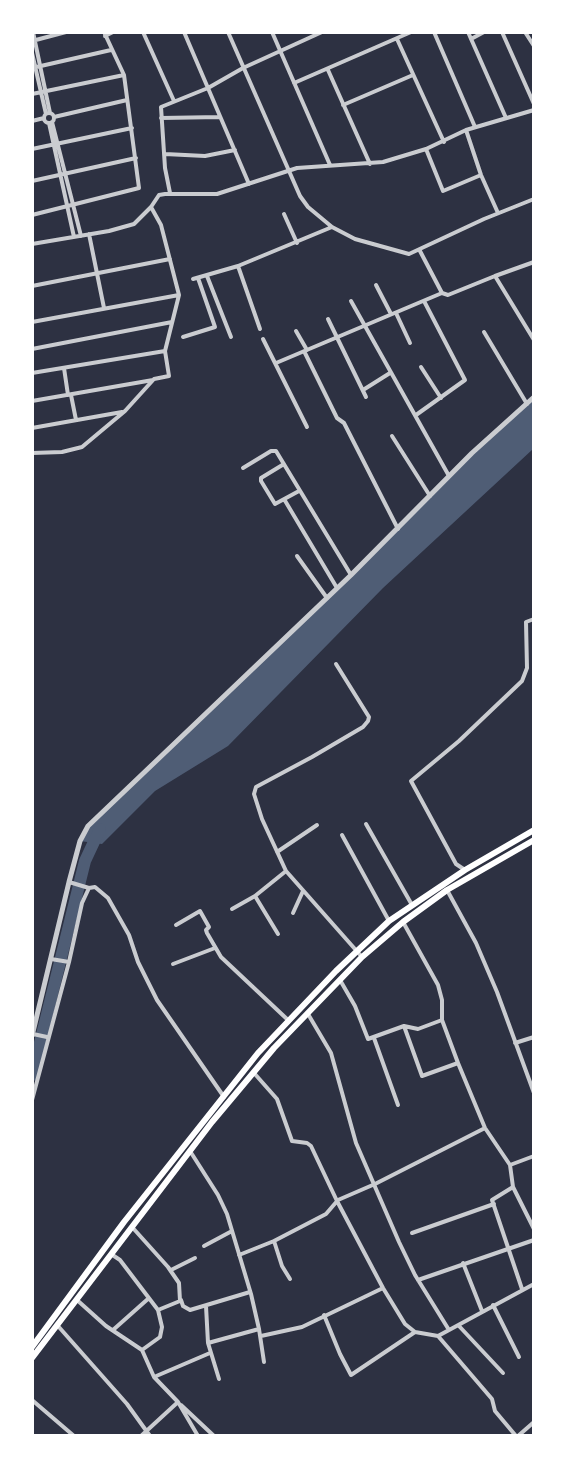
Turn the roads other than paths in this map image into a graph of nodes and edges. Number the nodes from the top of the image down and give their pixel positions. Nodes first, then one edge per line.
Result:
1 (33, 32) edge
2 (66, 32) edge
3 (113, 32) edge
4 (143, 32) edge
5 (184, 32) edge
6 (228, 32) edge
7 (272, 32) edge
8 (322, 32) edge
9 (412, 32) edge
10 (434, 32) edge
11 (468, 32) edge
12 (484, 32) edge
13 (502, 32) edge
14 (525, 32) edge
15 (104, 34) edge
16 (404, 34) edge
17 (397, 39) junction
18 (34, 40) edge
19 (471, 40) junction
20 (534, 46) edge
21 (111, 50) junction
22 (32, 52) edge
23 (281, 52) junction
24 (37, 67) edge
25 (243, 68) junction
26 (328, 70) junction
27 (124, 75) junction
28 (413, 75) junction
29 (294, 83) junction
30 (208, 88) junction
31 (44, 92) junction
32 (32, 94) edge
33 (127, 100) junction
34 (174, 101) junction
35 (534, 104) edge
36 (344, 105) junction
37 (534, 110) edge
38 (47, 115) junction
39 (220, 116) junction
40 (54, 117) junction
41 (161, 118) junction
42 (506, 118) junction
43 (32, 121) edge
44 (50, 123) junction
45 (475, 127) junction
46 (132, 128) junction
47 (466, 130) junction
48 (444, 142) junction
49 (58, 143) junction
50 (52, 144) junction
51 (32, 149) edge
52 (235, 150) junction
53 (426, 150) junction
54 (165, 154) junction
55 (136, 158) junction
56 (370, 164) junction
57 (330, 165) junction
58 (287, 170) junction
59 (65, 174) junction
60 (59, 175) junction
61 (481, 175) junction
62 (32, 181) edge
63 (249, 184) junction
64 (170, 193) junction
65 (534, 199) edge
66 (73, 206) junction
67 (67, 207) junction
68 (151, 207) junction
69 (498, 212) junction
70 (284, 214) dead end
71 (32, 215) edge
72 (332, 227) junction
73 (89, 234) junction
74 (81, 236) junction
75 (74, 237) junction
76 (297, 243) junction
77 (32, 244) edge
78 (420, 251) junction
79 (170, 259) junction
80 (534, 262) edge
81 (238, 266) junction
82 (96, 273) junction
83 (207, 276) junction
84 (495, 276) junction
85 (376, 285) dead end
86 (32, 286) edge
87 (442, 293) junction
88 (179, 295) junction
89 (351, 301) dead end
90 (424, 301) junction
91 (104, 308) junction
92 (394, 314) junction
93 (328, 319) dead end
94 (32, 322) edge
95 (172, 322) junction
96 (363, 325) junction
97 (260, 329) dead end
98 (296, 331) dead end
99 (484, 332) dead end
100 (183, 337) dead end
101 (232, 337) dead end
102 (336, 338) junction
103 (263, 339) dead end
104 (534, 340) edge
105 (410, 344) dead end
106 (32, 349) edge
107 (305, 350) junction
108 (165, 351) junction
109 (276, 363) junction
110 (421, 367) dead end
111 (64, 368) junction
112 (390, 372) junction
113 (32, 373) edge
114 (154, 379) junction
115 (362, 390) junction
116 (69, 395) junction
117 (366, 397) dead end
118 (534, 397) edge
119 (441, 398) junction
120 (32, 401) edge
121 (526, 404) junction
122 (125, 411) junction
123 (416, 415) junction
124 (76, 420) junction
125 (307, 427) dead end
126 (32, 428) edge
127 (392, 436) dead end
128 (32, 454) edge
129 (284, 464) junction
130 (243, 468) dead end
131 (449, 476) junction
132 (300, 491) junction
133 (430, 496) junction
134 (284, 500) junction
135 (398, 529) junction
136 (297, 556) dead end
137 (351, 575) junction
138 (337, 588) junction
139 (327, 598) junction
140 (534, 619) edge
141 (336, 664) dead end
142 (317, 824) dead end
143 (366, 824) dead end
144 (534, 830) edge
145 (342, 835) dead end
146 (534, 840) edge
147 (277, 852) junction
148 (465, 870) junction
149 (286, 871) junction
150 (71, 882) junction
151 (89, 888) junction
152 (447, 890) junction
153 (303, 891) junction
154 (255, 896) junction
155 (412, 905) junction
156 (232, 909) dead end
157 (293, 913) dead end
158 (389, 921) junction
159 (402, 922) junction
160 (176, 925) dead end
161 (278, 934) dead end
162 (215, 948) junction
163 (357, 950) junction
164 (362, 957) junction
165 (53, 959) junction
166 (67, 961) junction
167 (173, 964) dead end
168 (340, 980) junction
169 (308, 1014) junction
170 (288, 1020) junction
171 (442, 1020) junction
172 (404, 1026) junction
173 (34, 1035) edge
174 (46, 1037) junction
175 (534, 1037) edge
176 (374, 1038) junction
177 (516, 1043) junction
178 (458, 1062) junction
179 (254, 1072) junction
180 (532, 1084) edge
181 (534, 1093) edge
182 (224, 1097) junction
183 (32, 1100) edge
184 (398, 1105) dead end
185 (485, 1128) junction
186 (190, 1151) junction
187 (534, 1156) edge
188 (510, 1165) junction
189 (375, 1184) junction
190 (513, 1187) junction
191 (337, 1201) junction
192 (494, 1204) junction
193 (131, 1226) junction
194 (534, 1229) edge
195 (232, 1231) junction
196 (412, 1233) dead end
197 (534, 1240) edge
198 (274, 1241) junction
199 (204, 1246) dead end
200 (508, 1248) junction
201 (111, 1254) junction
202 (239, 1254) junction
203 (195, 1258) dead end
204 (463, 1264) junction
205 (171, 1270) junction
206 (290, 1279) dead end
207 (418, 1280) junction
208 (534, 1284) edge
209 (77, 1287) junction
210 (383, 1288) junction
211 (522, 1289) junction
212 (82, 1292) junction
213 (250, 1292) junction
214 (149, 1298) junction
215 (77, 1300) junction
216 (181, 1300) junction
217 (493, 1305) junction
218 (206, 1306) junction
219 (158, 1310) junction
220 (482, 1311) junction
221 (324, 1315) junction
222 (58, 1326) junction
223 (459, 1326) junction
224 (259, 1329) junction
225 (112, 1330) junction
226 (449, 1330) junction
227 (415, 1332) junction
228 (261, 1336) junction
229 (438, 1336) junction
230 (208, 1344) junction
231 (32, 1347) edge
232 (142, 1350) junction
233 (210, 1353) junction
234 (519, 1357) dead end
235 (32, 1358) edge
236 (264, 1362) dead end
237 (503, 1372) dead end
238 (154, 1377) junction
239 (219, 1379) dead end
240 (32, 1400) edge
241 (178, 1402) junction
242 (534, 1422) edge
243 (147, 1431) junction
244 (197, 1435) edge
245 (74, 1436) edge
246 (141, 1436) edge
247 (150, 1436) edge
248 (214, 1436) edge
249 (517, 1436) edge

1 - 18 street
2 - 18 street
3 - 15 street
4 - 34 street
5 - 30 street
6 - 25 street
7 - 23 street
8 - 23 street
9 - 16 street
10 - 45 street
11 - 19 street
12 - 19 street
13 - 35 street
14 - 20 street
15 - 21 street
16 - 17 street
17 - 26 street
17 - 28 street
18 - 24 street
19 - 42 street
21 - 24 street
21 - 27 street
22 - 24 street
23 - 25 street
23 - 29 street
24 - 31 street
25 - 30 street
25 - 58 street
26 - 29 street
26 - 36 street
27 - 31 street
27 - 33 street
28 - 36 street
28 - 48 street
29 - 57 street
30 - 34 street
30 - 39 street
31 - 32 street
31 - 38 street
33 - 40 street
33 - 46 street
34 - 41 street
36 - 56 street
37 - 42 street
38 - 40 street
38 - 43 street
38 - 44 street
39 - 41 street
39 - 52 street
40 - 44 street
41 - 54 street
42 - 45 street
44 - 49 street
44 - 50 street
45 - 47 street
46 - 49 street
46 - 55 street
47 - 48 street
47 - 61 street
48 - 53 street
49 - 50 street
49 - 59 street
50 - 51 street
50 - 60 street
52 - 54 street
52 - 63 street
53 - 56 street
53 - 61 street
54 - 64 street
55 - 59 street
55 - 66 street
56 - 57 street
57 - 58 street
58 - 63 street
58 - 72 street
59 - 60 street
59 - 66 street
60 - 62 street
60 - 67 street
61 - 69 street
63 - 64 street
64 - 68 street
65 - 69 street
66 - 67 street
66 - 74 street
67 - 71 street
67 - 75 street
68 - 73 street
68 - 79 street
69 - 78 street
70 - 76 street
72 - 76 street
72 - 78 street
73 - 74 street
73 - 82 street
74 - 75 street
75 - 77 street
76 - 81 street
78 - 87 street
79 - 82 street
79 - 88 street
80 - 84 street
81 - 83 street
81 - 97 street
82 - 86 street
82 - 91 street
83 - 100 street
83 - 101 street
84 - 87 street
84 - 104 street
85 - 92 street
87 - 90 street
88 - 91 street
88 - 95 street
89 - 96 street
90 - 92 street
90 - 119 street
91 - 94 street
92 - 96 street
92 - 105 street
93 - 102 street
95 - 106 street
95 - 108 street
96 - 102 street
96 - 112 street
98 - 107 street
99 - 121 street
102 - 107 street
102 - 115 street
103 - 109 street
107 - 109 street
107 - 135 street
108 - 111 street
108 - 114 street
109 - 125 street
110 - 119 street
111 - 113 street
111 - 116 street
112 - 115 street
112 - 123 street
114 - 116 street
114 - 122 street
115 - 117 street
116 - 120 street
116 - 124 street
118 - 121 street
119 - 123 street
121 - 131 street
122 - 124 street
122 - 128 street
123 - 131 street
124 - 126 street
127 - 133 street
129 - 130 street
129 - 132 street
129 - 134 street
131 - 133 street
132 - 134 street
132 - 137 street
133 - 135 street
134 - 138 street
135 - 137 street
136 - 139 street
137 - 138 street
138 - 139 street
139 - 150 street
140 - 148 street
141 - 147 street
142 - 147 street
143 - 155 street
144 - 148 highway
145 - 158 street
146 - 152 highway
147 - 149 street
148 - 155 highway
149 - 153 street
149 - 154 street
150 - 151 street
150 - 165 street
151 - 166 street
151 - 182 street
152 - 159 highway
152 - 177 street
153 - 157 street
153 - 163 street
154 - 156 street
154 - 161 street
155 - 158 highway
158 - 163 highway
159 - 164 highway
159 - 171 street
160 - 162 street
162 - 167 street
162 - 170 street
163 - 164 street
163 - 170 highway
164 - 168 highway
165 - 166 street
165 - 173 street
166 - 174 street
168 - 169 highway
168 - 176 street
169 - 179 highway
169 - 189 street
170 - 182 highway
171 - 172 street
171 - 178 street
172 - 176 street
172 - 178 street
173 - 174 street
174 - 183 street
175 - 177 street
176 - 184 street
177 - 180 street
178 - 185 street
179 - 186 highway
179 - 191 street
180 - 181 street
182 - 209 highway
185 - 188 street
185 - 189 street
186 - 193 highway
186 - 195 street
187 - 188 street
188 - 190 street
189 - 191 street
189 - 207 street
190 - 192 street
190 - 194 street
191 - 198 street
191 - 210 street
192 - 196 street
192 - 200 street
193 - 201 highway
193 - 205 street
195 - 199 street
195 - 202 street
197 - 200 street
198 - 202 street
198 - 206 street
200 - 204 street
200 - 211 street
201 - 212 highway
201 - 214 street
202 - 213 street
203 - 205 street
204 - 207 street
204 - 220 street
205 - 216 street
207 - 226 street
208 - 211 street
209 - 212 highway
209 - 231 highway
210 - 221 street
210 - 227 street
211 - 217 street
212 - 215 highway
213 - 218 street
213 - 224 street
214 - 219 street
214 - 225 street
215 - 222 highway
215 - 225 street
216 - 218 street
216 - 219 street
217 - 220 street
217 - 234 street
218 - 230 street
219 - 232 street
220 - 223 street
221 - 227 street
221 - 228 street
222 - 235 highway
222 - 243 street
223 - 226 street
223 - 237 street
224 - 228 street
224 - 230 street
225 - 232 street
226 - 229 street
227 - 229 street
228 - 236 street
229 - 249 street
230 - 233 street
232 - 238 street
233 - 238 street
233 - 239 street
238 - 241 street
240 - 245 street
241 - 243 street
241 - 244 street
241 - 248 street
242 - 249 street
243 - 246 street
243 - 247 street

